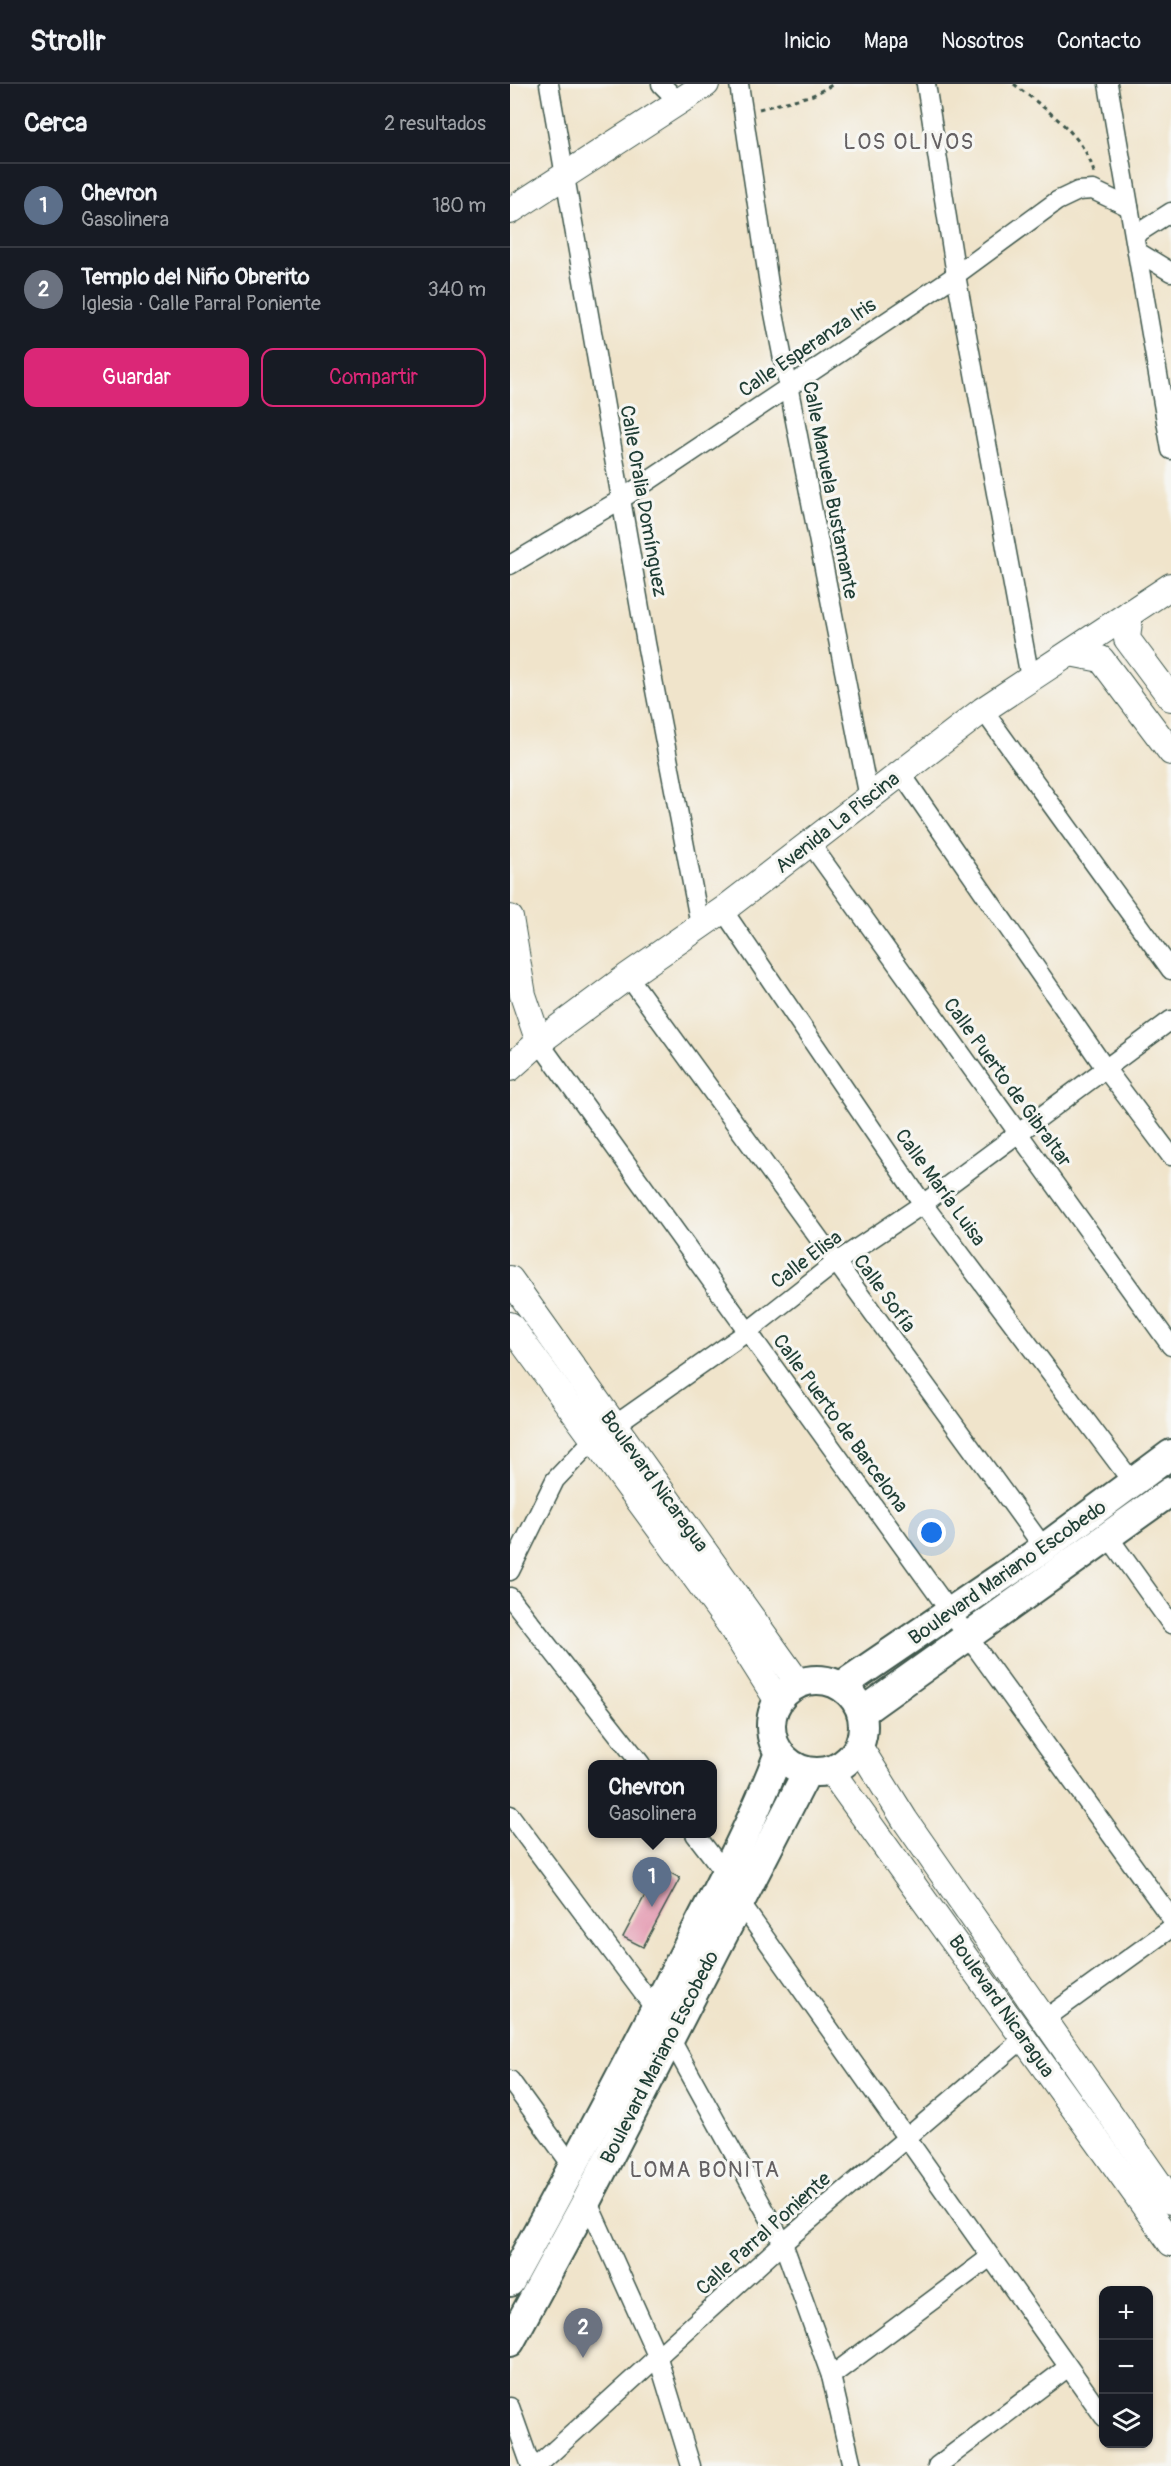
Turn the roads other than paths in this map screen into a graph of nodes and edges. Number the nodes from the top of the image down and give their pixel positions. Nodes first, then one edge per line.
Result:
1 (549, 84) edge
2 (661, 84) edge
3 (706, 84) edge
4 (739, 84) edge
5 (926, 84) edge
6 (1108, 84) edge
7 (679, 102) junction
8 (563, 177) junction
9 (1129, 207) junction
10 (510, 211) edge
11 (1171, 212) edge
12 (1136, 244) junction
13 (1171, 272) edge
14 (956, 275) junction
15 (787, 387) junction
16 (1171, 450) edge
17 (620, 500) junction
18 (510, 565) edge
19 (1171, 586) edge
20 (1130, 613) junction
21 (1127, 639) junction
22 (1070, 653) junction
23 (1101, 659) junction
24 (1030, 678) junction
25 (1167, 684) edge
26 (982, 710) junction
27 (1171, 752) edge
28 (901, 773) junction
29 (869, 798) junction
30 (810, 843) junction
31 (723, 910) junction
32 (510, 918) edge
33 (700, 925) junction
34 (1171, 970) edge
35 (628, 975) junction
36 (1171, 1020) edge
37 (539, 1041) junction
38 (510, 1068) edge
39 (1105, 1068) junction
40 (1017, 1134) junction
41 (1171, 1156) edge
42 (923, 1204) junction
43 (835, 1263) junction
44 (510, 1279) edge
45 (510, 1325) edge
46 (747, 1332) junction
47 (1171, 1346) edge
48 (615, 1425) junction
49 (592, 1441) junction
50 (1171, 1454) edge
51 (1133, 1483) junction
52 (1171, 1491) edge
53 (1108, 1536) junction
54 (1044, 1548) junction
55 (510, 1571) edge
56 (510, 1597) edge
57 (950, 1613) junction
58 (1171, 1624) edge
59 (968, 1637) junction
60 (841, 1686) junction
61 (789, 1692) junction
62 (862, 1712) junction
63 (859, 1746) junction
64 (779, 1752) junction
65 (638, 1760) edge
66 (819, 1771) junction
67 (510, 1815) edge
68 (699, 1838) edge
69 (726, 1873) junction
70 (739, 1901) junction
71 (1171, 1918) edge
72 (1171, 1928) edge
73 (655, 2009) junction
74 (1045, 2019) junction
75 (669, 2036) junction
76 (1024, 2038) junction
77 (510, 2080) edge
78 (906, 2137) junction
79 (573, 2168) junction
80 (587, 2200) junction
81 (1171, 2201) edge
82 (783, 2243) junction
83 (1171, 2243) edge
84 (989, 2258) junction
85 (510, 2282) edge
86 (510, 2342) edge
87 (658, 2358) junction
88 (1067, 2368) junction
89 (831, 2376) junction
90 (510, 2407) edge
91 (1099, 2410) edge
92 (531, 2466) edge
93 (537, 2466) edge
94 (691, 2466) edge
95 (852, 2466) edge
96 (937, 2466) edge

1 - 8 street, Calle Oralia Domínguez
2 - 7 street
3 - 7 street
4 - 15 street, Calle Manuela Bustamante
5 - 14 street
6 - 9 street
7 - 8 street
8 - 10 street
8 - 17 street, Calle Oralia Domínguez
9 - 12 street
9 - 14 street, Calle Esperanza Iris
11 - 12 street
12 - 13 street
12 - 16 street
14 - 15 street, Calle Esperanza Iris
14 - 24 street
15 - 17 street, Calle Esperanza Iris
15 - 29 street, Calle Manuela Bustamante
17 - 18 street, Calle Esperanza Iris
17 - 33 street, Calle Oralia Domínguez
19 - 20 street, Avenida La Piscina
20 - 21 street
20 - 22 street, Avenida La Piscina
21 - 23 street
21 - 25 street
22 - 23 street
22 - 24 street, Avenida La Piscina
23 - 27 street
24 - 26 street, Avenida La Piscina
26 - 28 street, Avenida La Piscina
26 - 34 street
28 - 29 street, Avenida La Piscina
28 - 39 street
29 - 30 street, Avenida La Piscina
30 - 31 street, Avenida La Piscina
30 - 40 street, Calle Puerto de Gibraltar
31 - 33 street, Avenida La Piscina
31 - 42 street, Calle María Luisa
32 - 37 street
33 - 35 street, Avenida La Piscina
35 - 37 street, Avenida La Piscina
35 - 43 street, Calle Sofía
36 - 39 street, Calle Elisa
37 - 38 street, Avenida La Piscina
37 - 46 street, Calle Puerto de Barcelona
39 - 40 street, Calle Elisa
39 - 41 street
40 - 42 street, Calle Elisa
40 - 47 street, Calle Puerto de Gibraltar
42 - 43 street, Calle Elisa
42 - 51 street, Calle María Luisa
43 - 46 street, Calle Elisa
43 - 54 street, Calle Sofía
44 - 48 street, Boulevard Nicaragua
45 - 49 street, Boulevard Nicaragua
46 - 48 street, Calle Elisa
46 - 57 street, Calle Puerto de Barcelona
48 - 49 street, Calle Elisa
48 - 61 street, Boulevard Nicaragua
49 - 55 street, Calle Elisa
49 - 61 street, Boulevard Nicaragua
50 - 51 main road, Boulevard Mariano Escobedo
51 - 54 main road, Boulevard Mariano Escobedo
52 - 53 main road, Boulevard Mariano Escobedo
53 - 58 street
53 - 59 main road, Boulevard Mariano Escobedo
54 - 57 main road, Boulevard Mariano Escobedo
56 - 65 street
57 - 59 street, Calle Puerto de Barcelona
57 - 60 main road, Boulevard Mariano Escobedo
59 - 62 main road, Boulevard Mariano Escobedo
59 - 71 street, Calle Puerto de Barcelona
60 - 61 main road
60 - 62 main road
61 - 64 main road
62 - 63 main road
63 - 66 main road
63 - 74 street, Boulevard Nicaragua
64 - 66 main road
64 - 69 main road, Boulevard Mariano Escobedo
66 - 70 main road, Boulevard Mariano Escobedo
66 - 76 street, Boulevard Nicaragua
67 - 73 street
68 - 69 street
69 - 73 main road, Boulevard Mariano Escobedo
70 - 75 main road, Boulevard Mariano Escobedo
70 - 78 street
72 - 74 street
73 - 79 main road, Boulevard Mariano Escobedo
74 - 81 street, Boulevard Nicaragua
75 - 80 main road, Boulevard Mariano Escobedo
75 - 82 street
76 - 78 street, Calle Parral Poniente
76 - 83 street, Boulevard Nicaragua
77 - 79 street
78 - 82 street, Calle Parral Poniente
78 - 84 street
79 - 85 main road, Boulevard Mariano Escobedo
80 - 86 main road, Boulevard Mariano Escobedo
80 - 87 street
82 - 87 street, Calle Parral Poniente
82 - 89 street
84 - 88 street
84 - 89 street
87 - 93 street, Calle Parral Poniente
87 - 94 street
88 - 91 street
88 - 96 street
89 - 95 street
90 - 92 street

